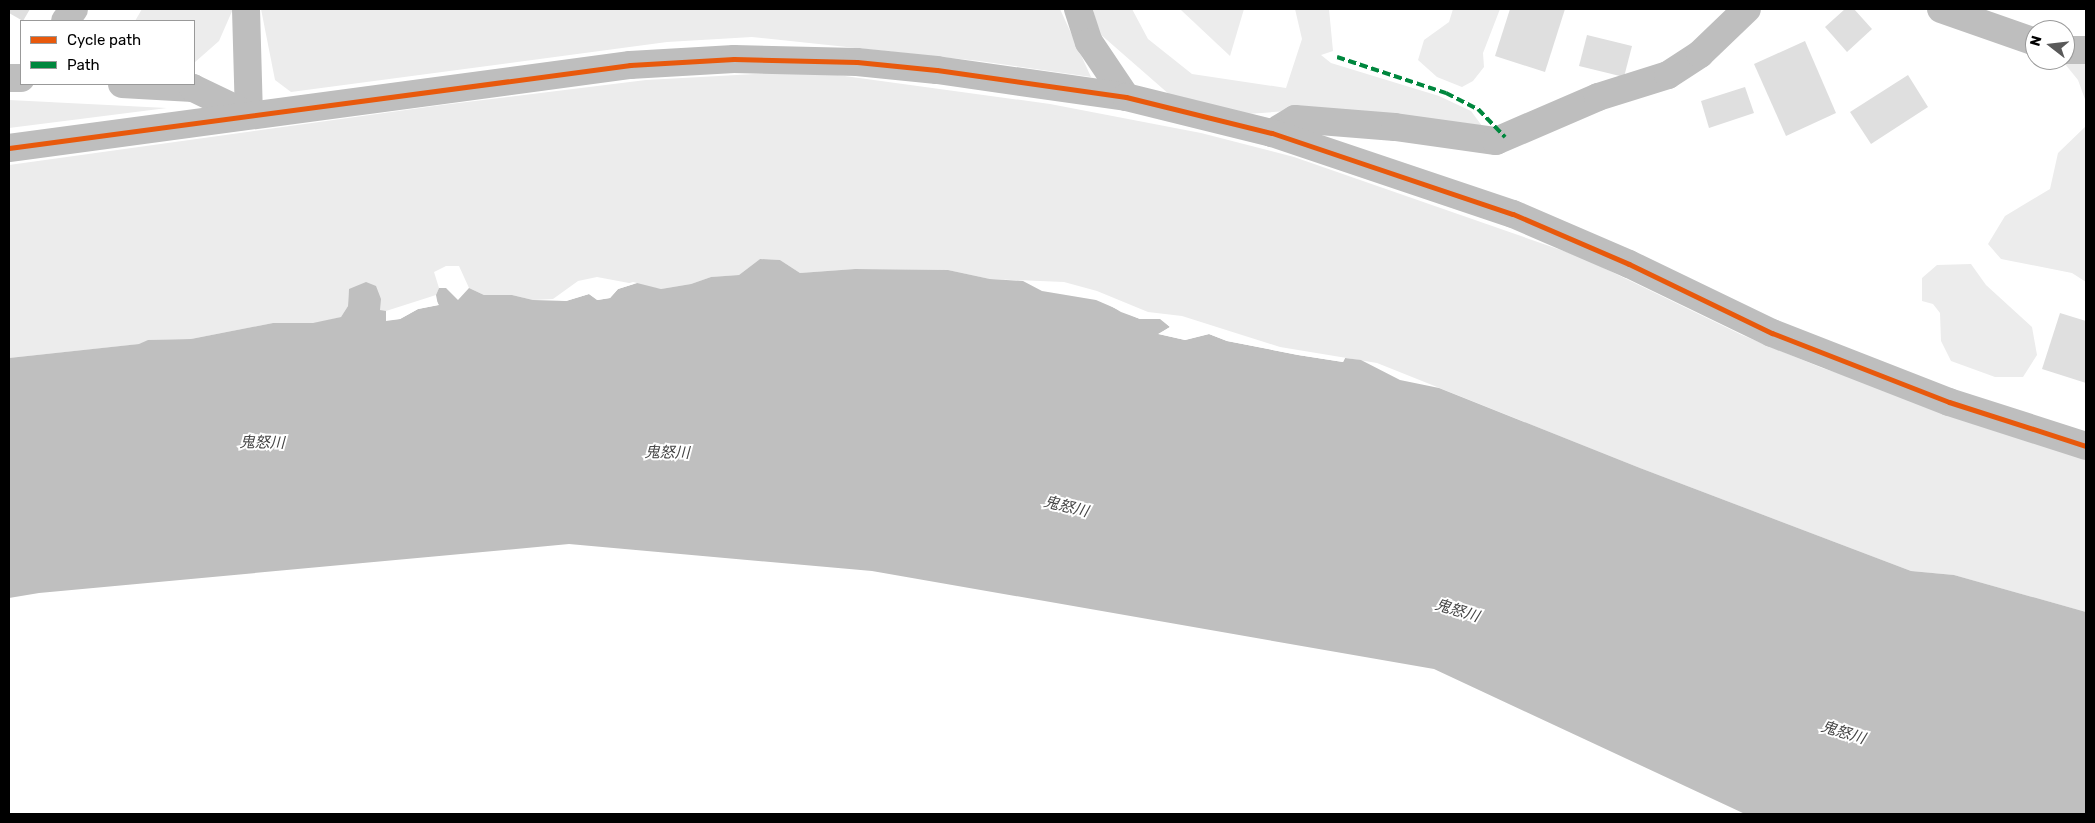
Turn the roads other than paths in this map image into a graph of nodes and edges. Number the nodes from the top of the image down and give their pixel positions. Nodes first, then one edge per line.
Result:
1 (74, 9) edge
2 (246, 9) edge
3 (1078, 9) edge
4 (1747, 9) edge
5 (1940, 9) edge
6 (66, 20) edge
7 (2025, 39) edge
8 (140, 85) edge
9 (1126, 97) junction
10 (250, 115) junction
11 (1272, 133) junction
12 (9, 148) edge
13 (2086, 446) edge

1 - 6 street
2 - 10 street
3 - 9 street
4 - 11 street
5 - 7 street
8 - 10 street
9 - 10 street
9 - 11 street
10 - 12 street
11 - 13 street

